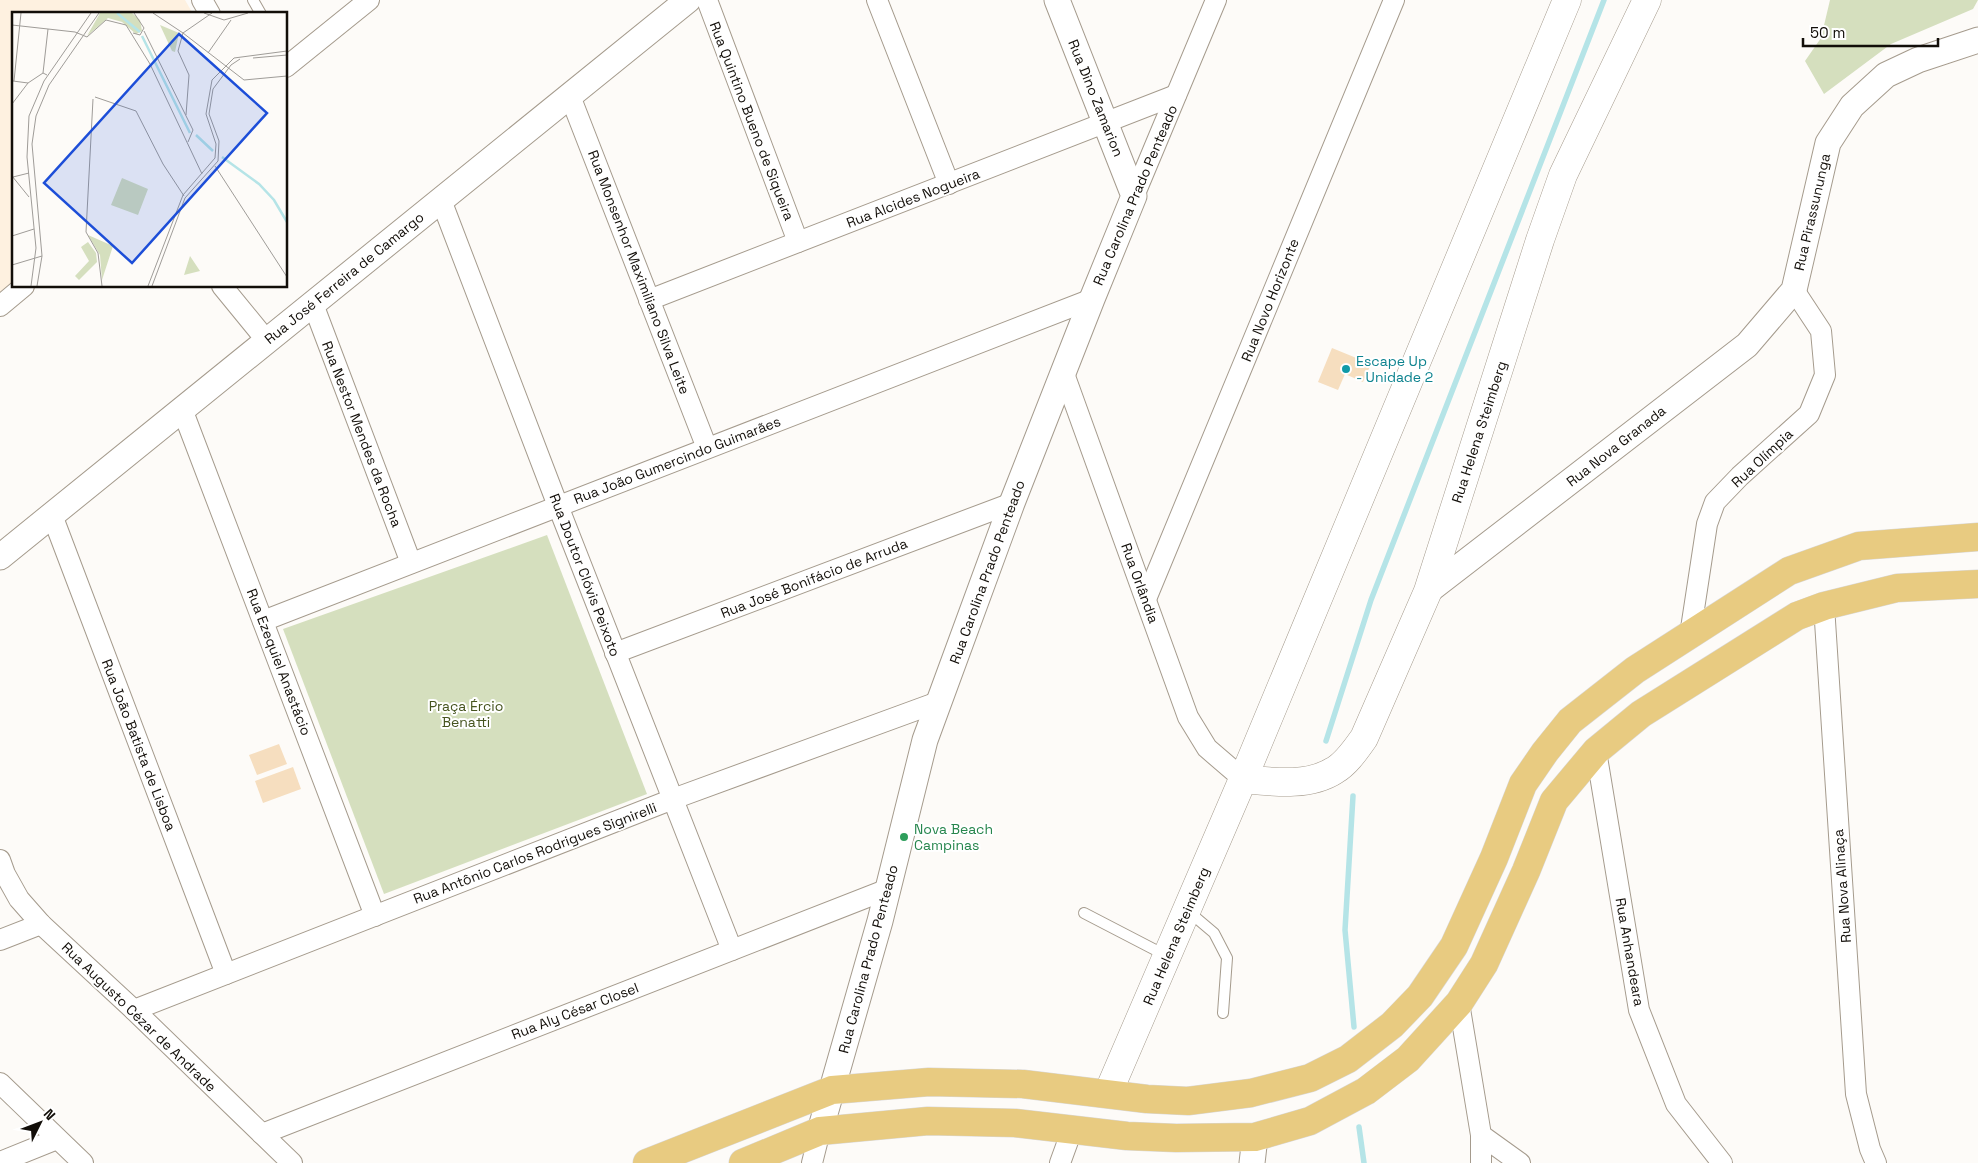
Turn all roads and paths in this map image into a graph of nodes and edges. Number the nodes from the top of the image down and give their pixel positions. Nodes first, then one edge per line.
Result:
1 (202, 0) edge
2 (253, 0) edge
3 (369, 0) edge
4 (688, 0) edge
5 (707, 0) edge
6 (877, 0) edge
7 (1057, 0) edge
8 (1216, 0) edge
9 (1394, 0) edge
10 (1567, 0) edge
11 (1647, 0) edge
12 (209, 12) edge
13 (261, 12) edge
14 (1978, 40) edge
15 (288, 62) edge
16 (570, 96) junction
17 (1176, 96) junction
18 (1105, 123) junction
19 (949, 184) junction
20 (1134, 196) junction
21 (441, 200) junction
22 (798, 242) junction
23 (22, 288) edge
24 (224, 288) edge
25 (1794, 290) junction
26 (1092, 299) junction
27 (649, 300) junction
28 (313, 304) junction
29 (0, 306) edge
30 (266, 341) junction
31 (1063, 371) junction
32 (182, 409) junction
33 (707, 448) junction
34 (1012, 503) junction
35 (558, 506) junction
36 (52, 515) junction
37 (1978, 537) edge
38 (0, 557) edge
39 (411, 563) junction
40 (1978, 584) edge
41 (1428, 591) junction
42 (1146, 599) junction
43 (1824, 606) junction
44 (263, 621) junction
45 (1690, 635) junction
46 (616, 653) junction
47 (938, 702) junction
48 (1596, 751) junction
49 (1244, 779) junction
50 (673, 799) junction
51 (0, 860) edge
52 (888, 889) junction
53 (1187, 910) junction
54 (1084, 913) dead end
55 (375, 916) junction
56 (41, 924) junction
57 (0, 940) edge
58 (732, 950) junction
59 (1167, 956) junction
60 (1444, 961) junction
61 (226, 974) junction
62 (1475, 978) junction
63 (1459, 1003) junction
64 (134, 1010) junction
65 (1223, 1013) dead end
66 (929, 1082) junction
67 (0, 1083) edge
68 (832, 1090) junction
69 (1108, 1094) junction
70 (1251, 1094) junction
71 (928, 1121) junction
72 (1072, 1130) junction
73 (820, 1131) junction
74 (262, 1134) junction
75 (1481, 1135) junction
76 (57, 1138) junction
77 (1253, 1150) edge
78 (0, 1162) edge
79 (83, 1163) edge
80 (292, 1163) edge
81 (647, 1163) edge
82 (743, 1163) edge
83 (812, 1163) edge
84 (1060, 1163) edge
85 (1481, 1163) edge
86 (1520, 1163) edge
87 (1722, 1163) edge
88 (1876, 1163) edge

1 - 12 street
2 - 13 lane
3 - 15 street
4 - 16 street, Rua José Ferreira de Camargo
5 - 22 street, Rua Quintino Bueno de Siqueira
6 - 19 street
7 - 18 street, Rua Dino Zamarion
8 - 17 street, Rua Carolina Prado Penteado
9 - 42 street, Rua Novo Horizonte
10 - 49 main road, Rua Helena Steimberg
11 - 41 main road, Rua Helena Steimberg
14 - 25 street, Rua Pirassununga
16 - 21 street, Rua José Ferreira de Camargo
16 - 27 street, Rua Monsenhor Maximiliano Silva Leite
17 - 18 street, Rua Alcides Nogueira
17 - 20 street, Rua Carolina Prado Penteado
18 - 19 street, Rua Alcides Nogueira
18 - 20 street, Rua Dino Zamarion
19 - 22 street, Rua Alcides Nogueira
20 - 26 street, Rua Carolina Prado Penteado
21 - 28 street, Rua José Ferreira de Camargo
21 - 35 street, Rua Doutor Clóvis Peixoto
22 - 27 street, Rua Alcides Nogueira
23 - 29 street
24 - 30 street
25 - 41 street, Rua Nova Granada
25 - 45 street, Rua Olímpia
26 - 31 street, Rua Carolina Prado Penteado
26 - 33 street, Rua João Gumercindo Guimarães
27 - 33 street, Rua Monsenhor Maximiliano Silva Leite
28 - 30 street, Rua José Ferreira de Camargo
28 - 39 street, Rua Nestor Mendes da Rocha
30 - 32 street, Rua José Ferreira de Camargo
31 - 34 street, Rua Carolina Prado Penteado
31 - 42 street, Rua Orlândia
32 - 36 street, Rua José Ferreira de Camargo
32 - 44 street, Rua Ezequiel Anastácio
33 - 35 street, Rua João Gumercindo Guimarães
34 - 46 street, Rua José Bonifácio de Arruda
34 - 47 street, Rua Carolina Prado Penteado
35 - 39 street, Rua João Gumercindo Guimarães
35 - 46 street, Rua Doutor Clóvis Peixoto
36 - 38 street, Rua José Ferreira de Camargo
36 - 61 street, Rua João Batista de Lisboa
37 - 45 main road
39 - 44 street, Rua João Gumercindo Guimarães
40 - 43 main road
41 - 49 main road, Rua Helena Steimberg
42 - 49 street, Rua Orlândia
43 - 48 main road
43 - 88 street, Rua Nova Alinaça
44 - 55 street, Rua Ezequiel Anastácio
45 - 60 main road
46 - 50 street, Rua Doutor Clóvis Peixoto
47 - 50 street, Rua Antônio Carlos Rodrigues Signirelli
47 - 52 street, Rua Carolina Prado Penteado
48 - 62 main road
48 - 87 street, Rua Anhandeara
49 - 53 main road, Rua Helena Steimberg
50 - 55 street, Rua Antônio Carlos Rodrigues Signirelli
50 - 58 street, Rua Doutor Clóvis Peixoto
51 - 56 street, Rua Augusto Cézar de Andrade
52 - 58 street, Rua Aly César Closel
52 - 68 street, Rua Carolina Prado Penteado
53 - 59 main road, Rua Helena Steimberg
53 - 65 lane
54 - 59 lane
55 - 61 street, Rua Antônio Carlos Rodrigues Signirelli
56 - 57 street
56 - 64 street, Rua Augusto Cézar de Andrade
58 - 74 street, Rua Aly César Closel
59 - 69 main road, Rua Helena Steimberg
60 - 62 main road
60 - 70 main road
61 - 64 street, Rua Antônio Carlos Rodrigues Signirelli
62 - 63 main road
63 - 75 street
63 - 77 main road
64 - 74 street, Rua Augusto Cézar de Andrade
66 - 68 main road
66 - 69 main road
66 - 71 main road
67 - 76 street
68 - 73 street, Rua Carolina Prado Penteado
68 - 81 main road
69 - 70 main road
70 - 77 main road
71 - 72 main road
71 - 73 main road
72 - 77 main road
72 - 84 street
73 - 82 main road
73 - 83 street, Rua Carolina Prado Penteado
74 - 80 street, Rua Augusto Cézar de Andrade
75 - 85 street
75 - 86 street
76 - 78 street
76 - 79 street

